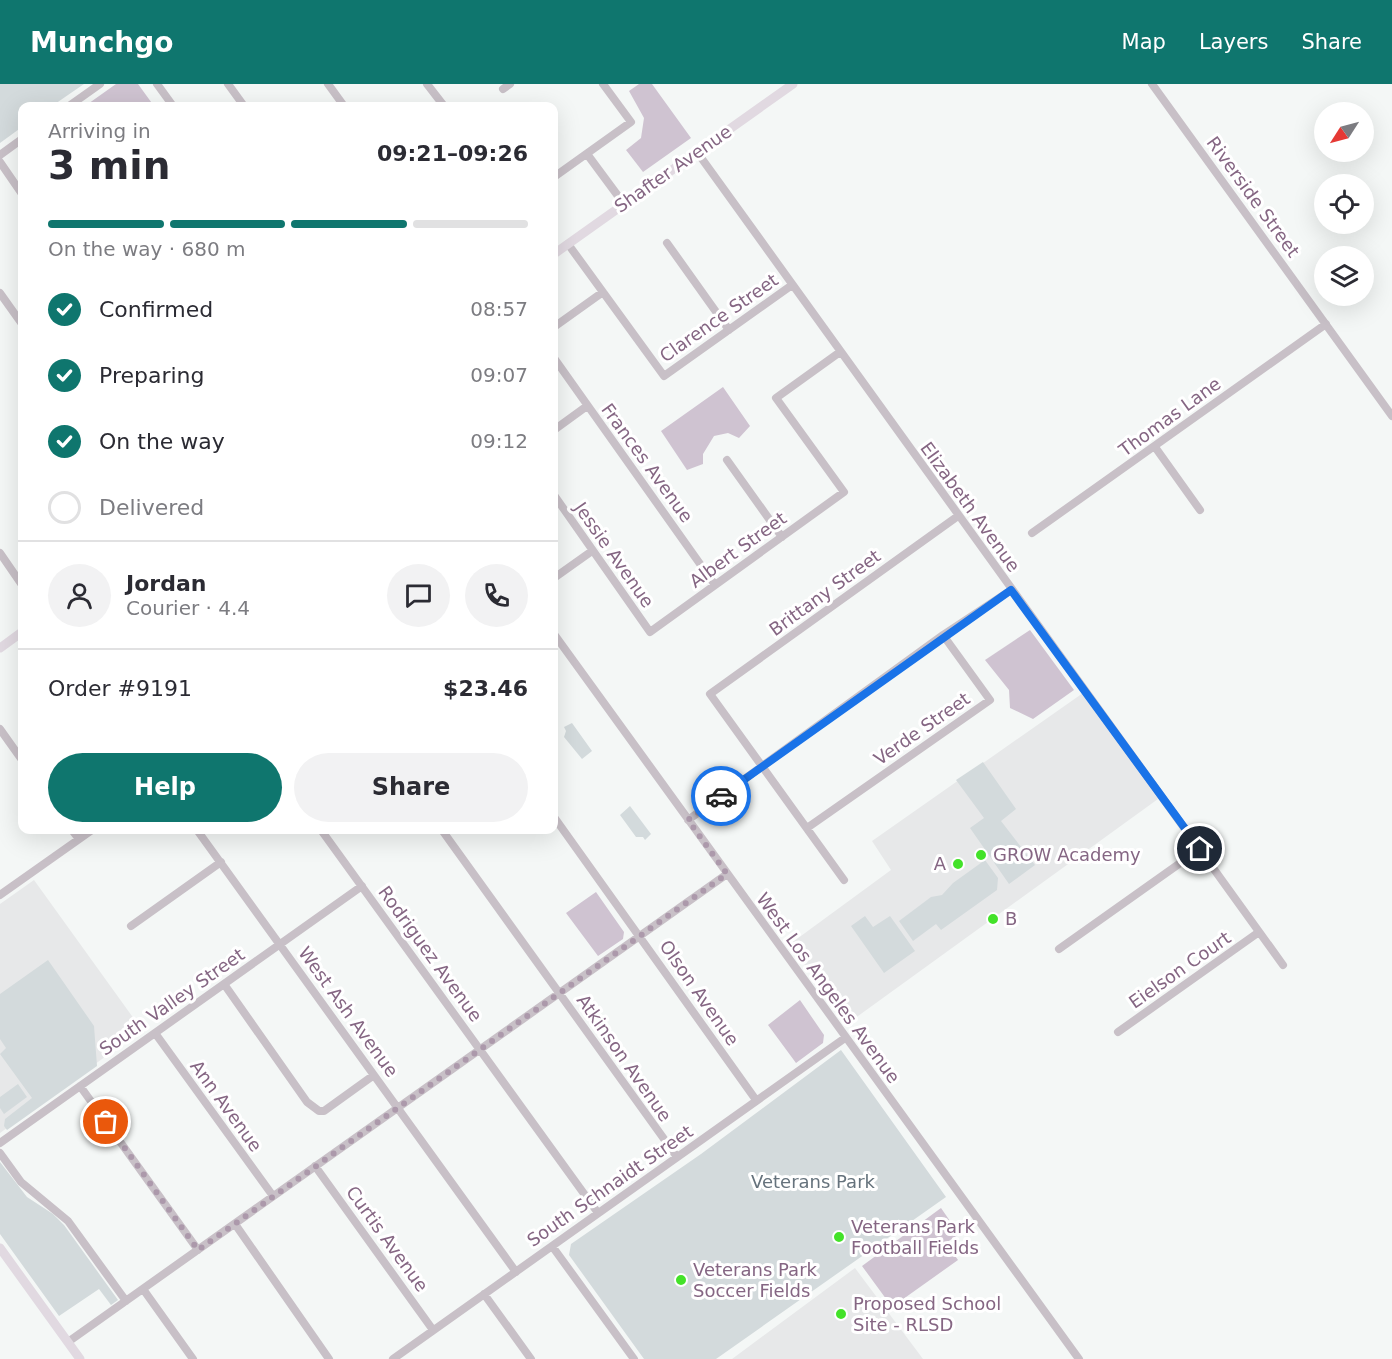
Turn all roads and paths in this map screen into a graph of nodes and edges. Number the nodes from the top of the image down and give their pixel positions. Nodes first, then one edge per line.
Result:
1 (100, 84) edge
2 (157, 84) edge
3 (228, 84) edge
4 (328, 84) edge
5 (427, 84) edge
6 (603, 84) edge
7 (793, 84) edge
8 (1152, 84) edge
9 (75, 102) edge
10 (170, 102) edge
11 (241, 102) edge
12 (341, 102) edge
13 (441, 102) edge
14 (18, 142) edge
15 (697, 152) junction
16 (586, 154) junction
17 (0, 155) edge
18 (0, 162) edge
19 (558, 174) edge
20 (18, 188) edge
21 (624, 204) junction
22 (667, 243) dead end
23 (568, 244) junction
24 (558, 251) edge
25 (792, 285) junction
26 (603, 292) junction
27 (0, 293) edge
28 (18, 318) edge
29 (558, 324) edge
30 (1326, 324) junction
31 (729, 330) junction
32 (840, 352) junction
33 (558, 364) edge
34 (587, 406) junction
35 (1392, 416) edge
36 (558, 427) edge
37 (1155, 447) junction
38 (727, 460) dead end
39 (558, 501) edge
40 (1200, 510) dead end
41 (958, 516) junction
42 (1032, 533) dead end
43 (782, 537) junction
44 (592, 551) junction
45 (0, 553) edge
46 (558, 575) edge
47 (18, 579) edge
48 (715, 585) junction
49 (1011, 590) junction
50 (650, 632) joint
51 (18, 635) edge
52 (943, 636) junction
53 (558, 641) edge
54 (0, 648) edge
55 (0, 729) edge
56 (18, 754) edge
57 (762, 766) junction
58 (688, 820) junction
59 (558, 823) edge
60 (807, 828) junction
61 (75, 834) edge
62 (86, 834) edge
63 (200, 834) edge
64 (324, 834) edge
65 (445, 834) edge
66 (79, 839) junction
67 (1200, 849) junction
68 (220, 862) junction
69 (727, 874) junction
70 (844, 880) dead end
71 (362, 886) junction
72 (0, 895) edge
73 (131, 926) dead end
74 (1259, 932) junction
75 (640, 936) junction
76 (280, 944) junction
77 (1059, 949) dead end
78 (1283, 965) dead end
79 (224, 984) junction
80 (560, 993) junction
81 (1118, 1032) dead end
82 (155, 1033) junction
83 (845, 1038) junction
84 (480, 1049) junction
85 (374, 1075) junction
86 (80, 1086) junction
87 (756, 1100) junction
88 (398, 1108) junction
89 (0, 1143) edge
90 (0, 1153) edge
91 (677, 1157) junction
92 (315, 1166) junction
93 (273, 1196) junction
94 (598, 1213) junction
95 (235, 1224) junction
96 (552, 1246) junction
97 (0, 1248) edge
98 (198, 1250) junction
99 (516, 1272) junction
100 (143, 1289) junction
101 (484, 1294) junction
102 (126, 1301) junction
103 (434, 1330) junction
104 (68, 1342) junction
105 (80, 1359) edge
106 (193, 1359) edge
107 (329, 1359) edge
108 (393, 1359) edge
109 (531, 1359) edge
110 (634, 1359) edge
111 (1079, 1359) edge

1 - 9 street
2 - 10 street
3 - 11 street
4 - 12 street
5 - 13 street
6 - 16 street
7 - 15 main road, Shafter Avenue
8 - 30 street, Riverside Street
14 - 17 street
15 - 21 main road, Shafter Avenue
15 - 25 street, Elizabeth Avenue
16 - 19 street
16 - 21 street
18 - 20 street
21 - 23 main road, Shafter Avenue
22 - 31 street
23 - 24 main road, Shafter Avenue
23 - 26 street
25 - 31 street, Clarence Street
25 - 32 street, Elizabeth Avenue
26 - 29 street
26 - 31 street, Clarence Street
27 - 28 street
30 - 35 street, Riverside Street
30 - 37 street, Thomas Lane
32 - 41 street, Elizabeth Avenue
32 - 43 street, Albert Street
33 - 34 street, Frances Avenue
34 - 36 street
34 - 48 street, Frances Avenue
37 - 40 street
37 - 42 street, Thomas Lane
38 - 43 street
39 - 44 street, Jessie Avenue
41 - 49 street, Elizabeth Avenue
41 - 57 street, Brittany Street
43 - 48 street, Albert Street
44 - 46 street
44 - 50 street, Jessie Avenue
45 - 47 street
48 - 50 street, Albert Street
49 - 52 street
49 - 67 street, Elizabeth Avenue
51 - 54 main road
52 - 57 street
52 - 60 street, Verde Street
53 - 58 street, West Los Angeles Avenue
55 - 56 street
57 - 58 street
57 - 60 street
58 - 69 street, West Los Angeles Avenue
59 - 75 street, Olson Avenue
60 - 70 street
61 - 66 street
62 - 66 street
63 - 68 street, West Ash Avenue
64 - 71 street, Rodriguez Avenue
65 - 80 street, Atkinson Avenue
66 - 72 street
67 - 74 street, Elizabeth Avenue
67 - 77 street
68 - 73 street
68 - 76 street, West Ash Avenue
69 - 75 street
69 - 83 street, West Los Angeles Avenue
71 - 76 street, South Valley Street
71 - 84 street, Rodriguez Avenue
74 - 78 street, Elizabeth Avenue
74 - 81 street, Eielson Court
75 - 80 street
75 - 87 street, Olson Avenue
76 - 79 street, South Valley Street
76 - 85 street, West Ash Avenue
79 - 82 street, South Valley Street
79 - 85 street
80 - 84 street
80 - 91 street, Atkinson Avenue
82 - 86 street, South Valley Street
82 - 93 street, Ann Avenue
83 - 87 street, South Schnaidt Street
83 - 111 street, West Los Angeles Avenue
84 - 88 street
84 - 94 street, Rodriguez Avenue
85 - 88 street, West Ash Avenue
86 - 89 street, South Valley Street
86 - 98 street
87 - 91 street, South Schnaidt Street
88 - 92 street
88 - 99 street, West Ash Avenue
90 - 102 street
91 - 94 street, South Schnaidt Street
92 - 93 street
92 - 103 street, Curtis Avenue
93 - 95 street
94 - 96 street, South Schnaidt Street
95 - 98 street
95 - 107 street
96 - 99 street, South Schnaidt Street
96 - 110 street
97 - 104 main road
98 - 100 street
99 - 101 street, South Schnaidt Street
100 - 102 street
100 - 106 street
101 - 103 street, South Schnaidt Street
101 - 109 street
102 - 104 street
103 - 108 street, South Schnaidt Street
104 - 105 main road

